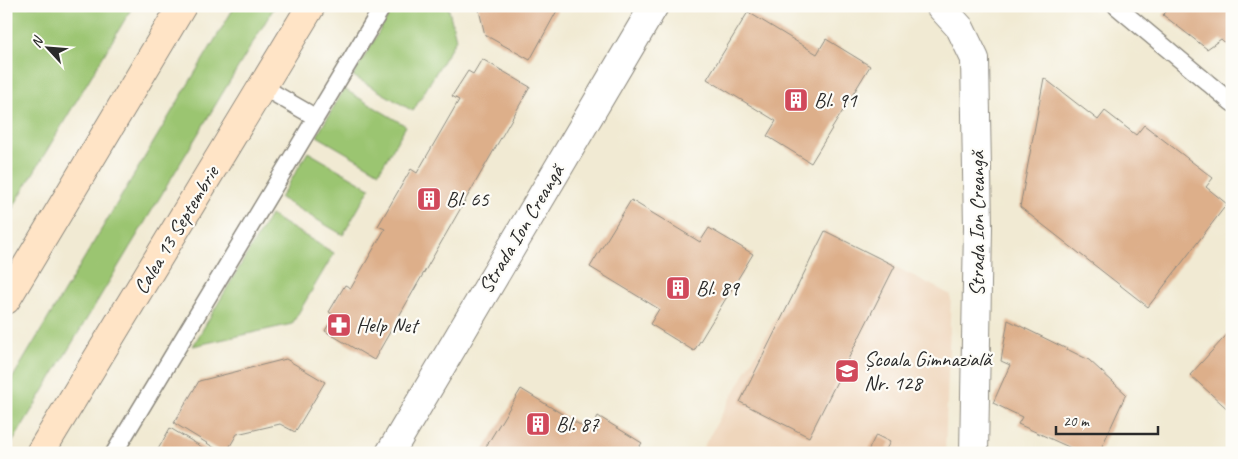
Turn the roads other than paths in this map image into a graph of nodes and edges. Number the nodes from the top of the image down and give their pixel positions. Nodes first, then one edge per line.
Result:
1 (182, 6) edge
2 (311, 6) edge
3 (383, 6) edge
4 (654, 6) edge
5 (940, 6) edge
6 (1116, 6) edge
7 (263, 87) junction
8 (1232, 103) edge
9 (316, 117) junction
10 (6, 300) edge
11 (40, 453) edge
12 (114, 453) edge
13 (390, 453) edge
14 (974, 453) edge

1 - 10 main road
2 - 7 main road, Calea 13 Septembrie
3 - 9 lane
4 - 13 street, Strada Ion Creangă
5 - 14 street, Strada Ion Creangă
6 - 8 lane
7 - 9 lane
7 - 11 main road, Calea 13 Septembrie
9 - 12 lane

